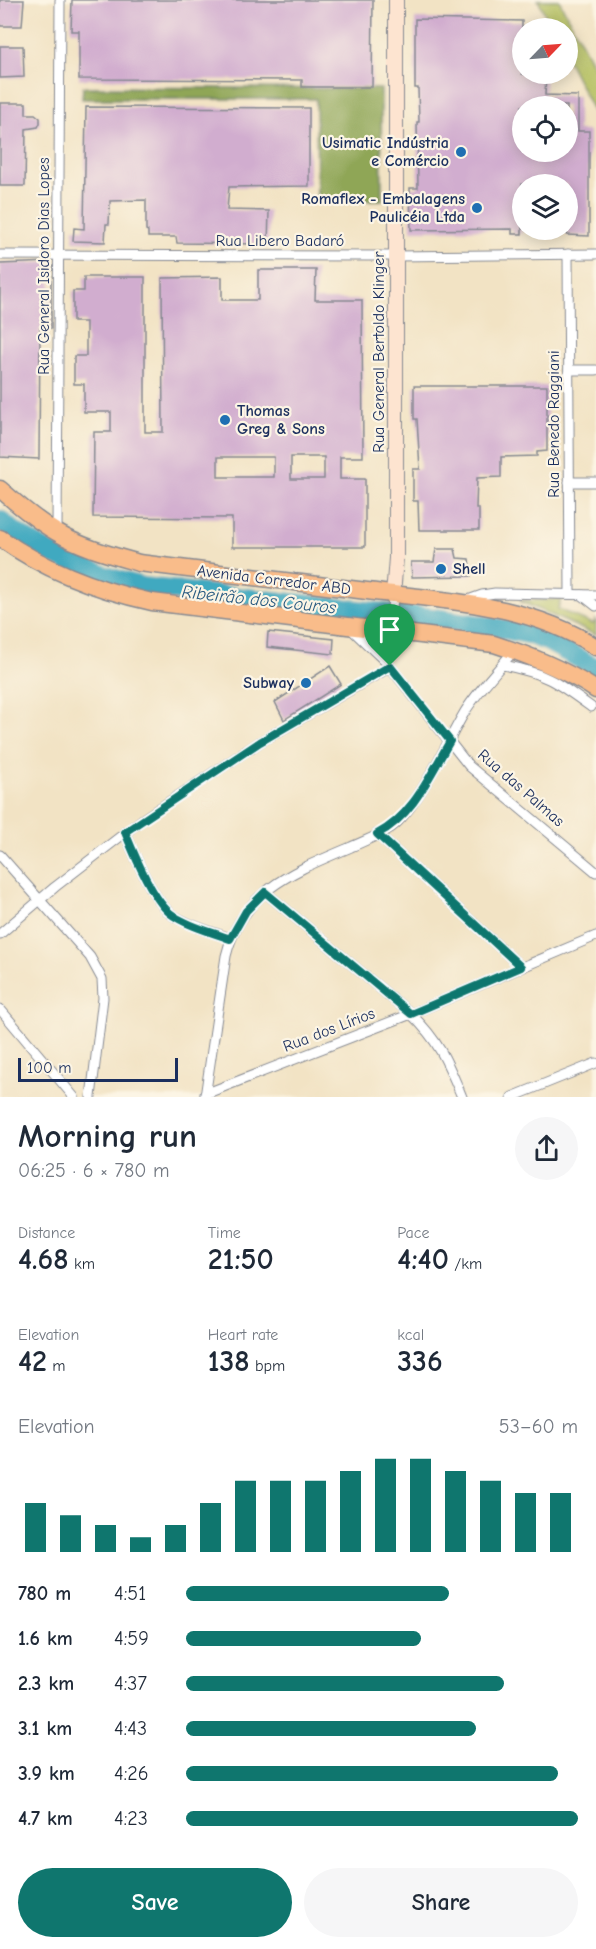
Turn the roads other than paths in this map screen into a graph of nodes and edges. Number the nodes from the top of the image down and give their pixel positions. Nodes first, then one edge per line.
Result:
1 (60, 0) edge
2 (396, 0) edge
3 (568, 254) junction
4 (0, 255) edge
5 (60, 255) junction
6 (596, 255) edge
7 (395, 256) junction
8 (569, 370) junction
9 (596, 370) edge
10 (569, 482) junction
11 (596, 482) edge
12 (0, 489) edge
13 (57, 532) junction
14 (0, 538) edge
15 (570, 594) junction
16 (596, 595) edge
17 (582, 596) junction
18 (393, 598) junction
19 (464, 602) junction
20 (596, 606) edge
21 (346, 625) junction
22 (391, 627) junction
23 (596, 647) edge
24 (514, 650) junction
25 (389, 665) junction
26 (503, 665) junction
27 (596, 690) edge
28 (594, 707) edge
29 (450, 741) junction
30 (125, 832) junction
31 (377, 834) junction
32 (0, 855) edge
33 (596, 872) edge
34 (265, 892) junction
35 (40, 900) junction
36 (0, 934) edge
37 (596, 936) edge
38 (230, 939) junction
39 (521, 967) junction
40 (0, 1009) edge
41 (411, 1014) junction
42 (596, 1063) edge
43 (205, 1096) edge
44 (74, 1097) edge
45 (91, 1097) edge
46 (462, 1097) edge
47 (512, 1097) edge

1 - 5 street, Rua General Isidoro Dias Lopes
2 - 7 street, Rua General Bertoldo Klinger
3 - 6 street, Rua Libero Badaró
3 - 7 street, Rua Libero Badaró
3 - 8 street, Rua Benedo Raggiani
4 - 5 street, Rua Libero Badaró
5 - 7 street, Rua Libero Badaró
5 - 13 street, Rua General Isidoro Dias Lopes
7 - 18 street, Rua General Bertoldo Klinger
8 - 9 street
8 - 10 street, Rua Benedo Raggiani
10 - 11 street
10 - 15 street, Rua Benedo Raggiani
12 - 13 highway, Avenida Corredor ABD
13 - 18 highway, Avenida Corredor ABD
14 - 21 highway
15 - 17 street
15 - 19 street
16 - 17 street
17 - 20 street
18 - 19 highway, Avenida Corredor ABD
18 - 22 street, Rua General Bertoldo Klinger
19 - 23 highway, Avenida Corredor ABD
21 - 22 highway
21 - 25 street, Rua das Palmas
22 - 24 highway
22 - 25 street
24 - 26 street
24 - 27 highway
25 - 29 street, Rua das Palmas
25 - 30 street
26 - 28 street
26 - 29 street
29 - 31 street
29 - 33 street, Rua das Palmas
30 - 35 street
30 - 38 street
31 - 34 street
31 - 39 street
32 - 35 street
34 - 38 street
34 - 41 street
35 - 36 street
35 - 45 street
37 - 39 street, Rua dos Lírios
38 - 43 street
39 - 41 street, Rua dos Lírios
40 - 44 street
41 - 43 street, Rua dos Lírios
41 - 46 street
42 - 47 street

